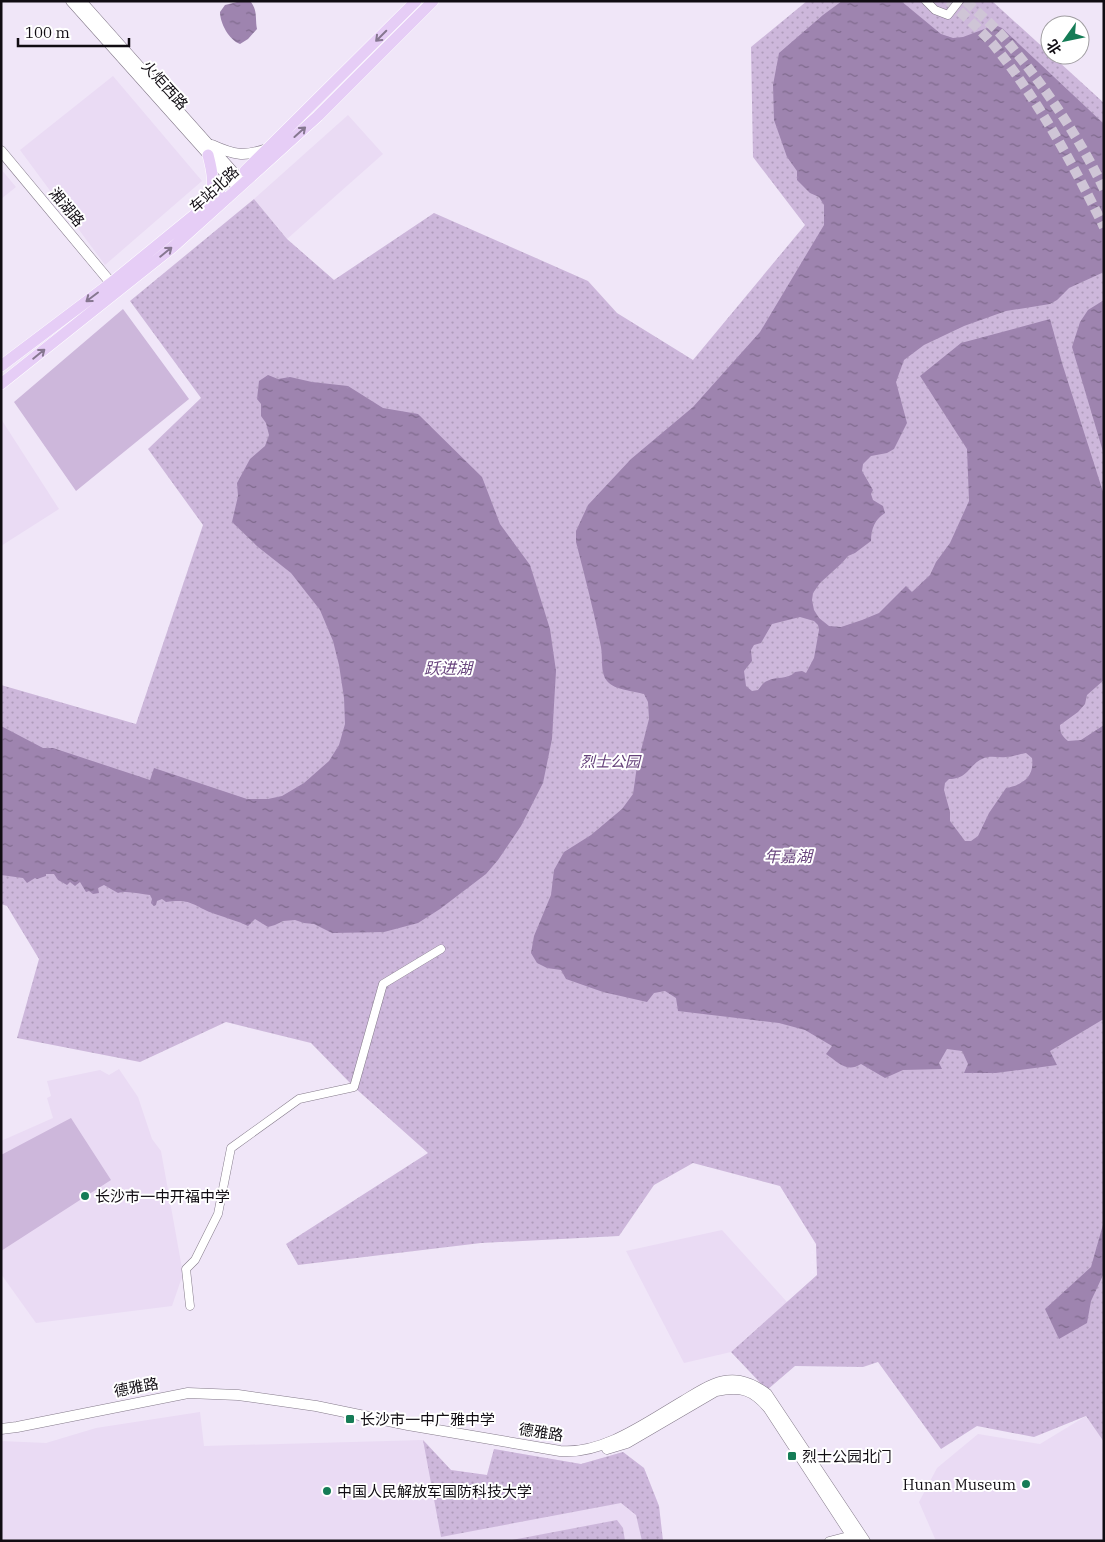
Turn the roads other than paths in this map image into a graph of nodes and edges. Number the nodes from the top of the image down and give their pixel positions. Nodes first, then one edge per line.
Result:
1 (70, 1) edge
2 (81, 1) edge
3 (434, 1) edge
4 (926, 1) edge
5 (959, 1) edge
6 (416, 4) edge
7 (208, 149) junction
8 (268, 149) junction
9 (1, 151) edge
10 (238, 183) junction
11 (210, 203) junction
12 (110, 282) junction
13 (1, 366) edge
14 (1, 384) edge
15 (440, 949) dead end
16 (190, 1306) dead end
17 (1, 1429) edge
18 (1, 1433) edge
19 (858, 1537) edge
20 (829, 1541) edge

1 - 7 street, 火炬西路
2 - 7 street, 火炬西路
3 - 6 main road, 车站北路
4 - 5 street
6 -> 8 main road, 车站北路
10 -> 6 main road, 车站北路
7 - 8 street
7 - 10 street, 火炬西路
7 - 11 main road
8 - 10 main road, 车站北路
9 - 12 street, 湘湖路
10 - 11 main road, 车站北路
14 -> 10 main road, 车站北路
11 - 12 main road, 车站北路
12 -> 13 main road, 车站北路
15 - 16 street
17 - 19 street, 德雅路
18 - 19 street, 德雅路
19 - 20 street

